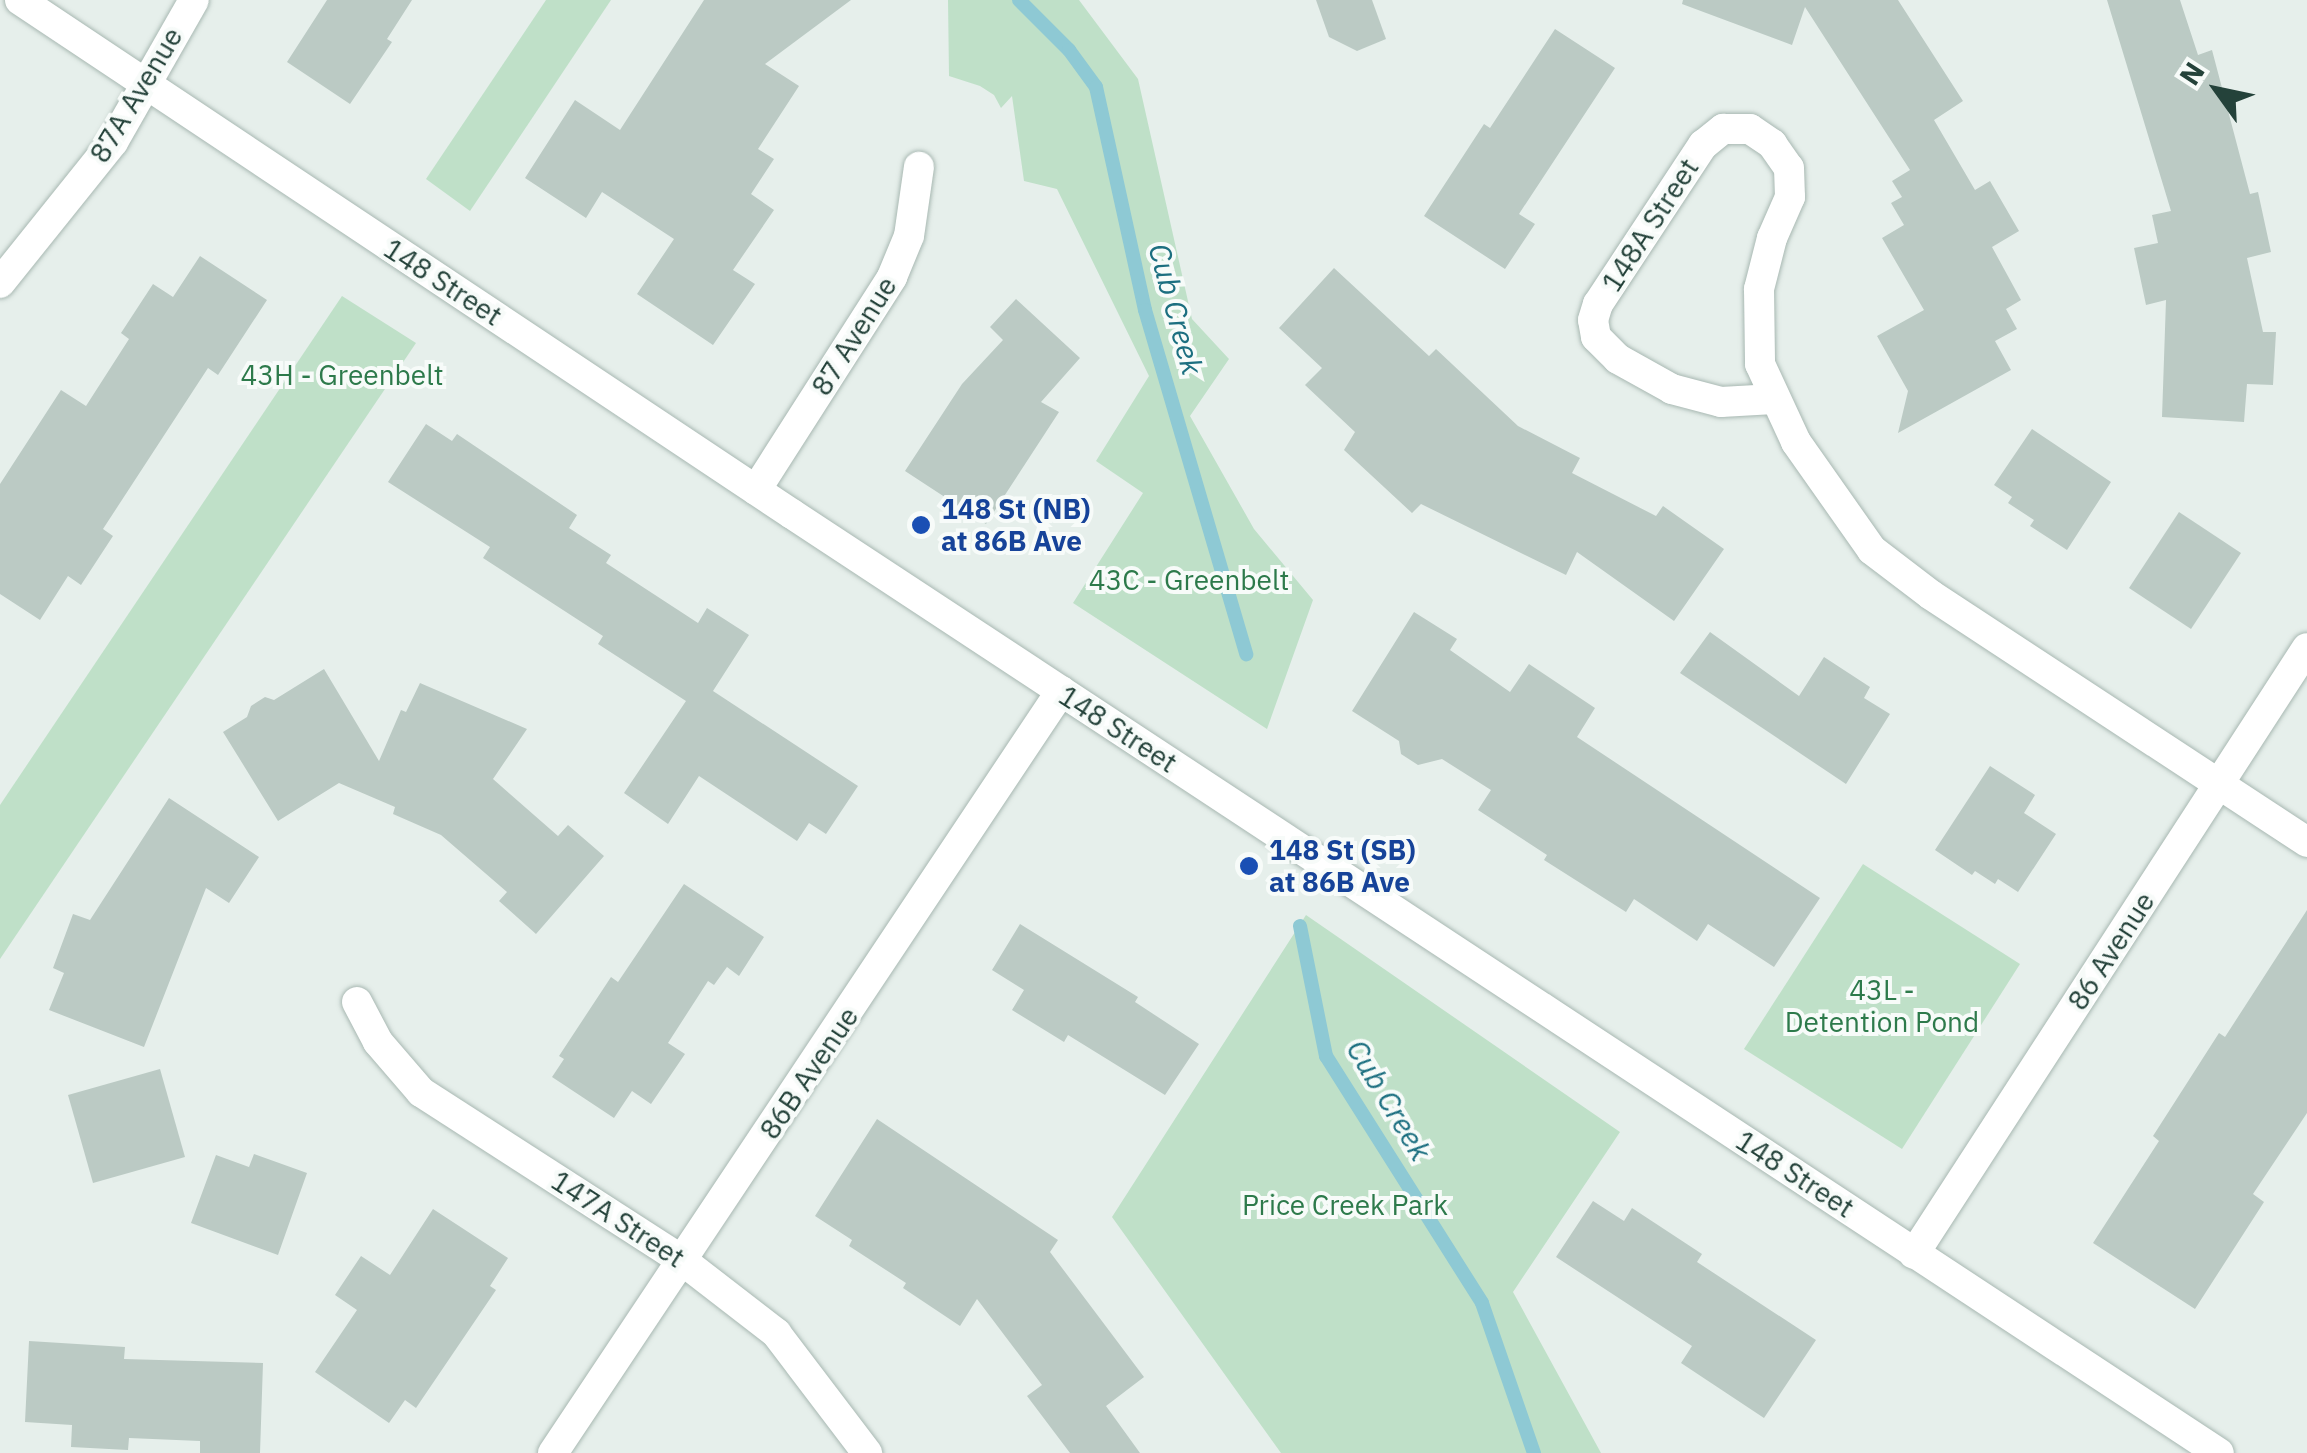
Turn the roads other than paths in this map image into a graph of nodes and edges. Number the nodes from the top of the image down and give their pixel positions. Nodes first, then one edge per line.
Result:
1 (20, 0) edge
2 (194, 0) edge
3 (144, 86) junction
4 (919, 168) dead end
5 (0, 283) edge
6 (1774, 400) junction
7 (756, 490) junction
8 (2307, 648) edge
9 (1061, 692) junction
10 (2220, 784) junction
11 (2307, 842) edge
12 (357, 1002) dead end
13 (1914, 1254) junction
14 (684, 1261) junction
15 (554, 1453) edge
16 (867, 1453) edge
17 (2219, 1453) edge

1 - 3 street, 148 Street
2 - 3 street, 87A Avenue
3 - 5 street, 87A Avenue
3 - 7 street, 148 Street
4 - 7 street, 87 Avenue
6 - 6 street, 148A Street
6 - 10 street, 148A Street
7 - 9 street, 148 Street
8 - 10 street, 86 Avenue
9 - 13 street, 148 Street
9 - 14 street, 86B Avenue
10 - 11 street, 148A Street
10 - 13 street, 86 Avenue
12 - 14 street, 147A Street
13 - 17 street, 148 Street
14 - 15 street, 86B Avenue
14 - 16 street, 147A Street

